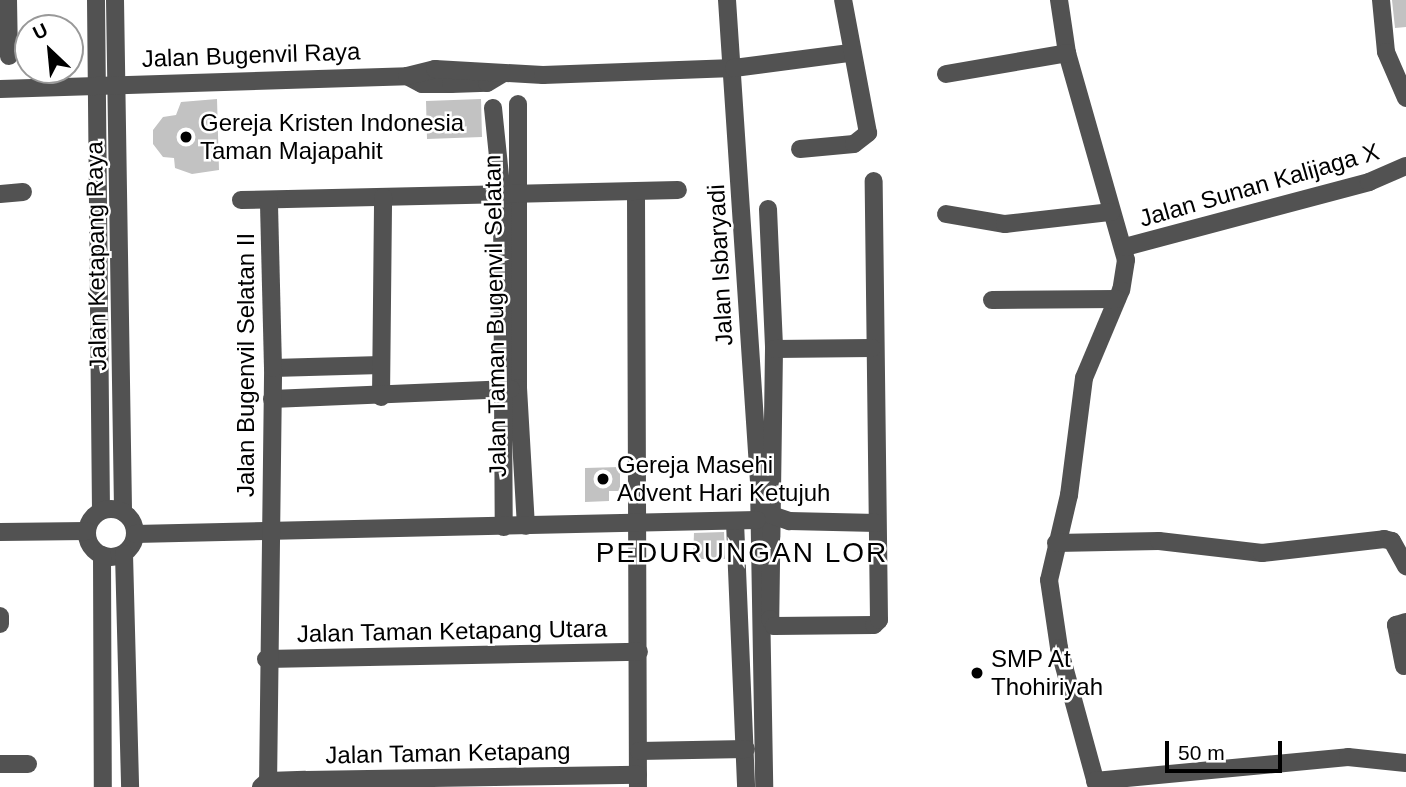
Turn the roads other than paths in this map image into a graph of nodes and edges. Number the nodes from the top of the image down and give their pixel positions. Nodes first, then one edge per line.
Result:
1 (8, 0) edge
2 (96, 0) edge
3 (115, 0) edge
4 (727, 0) edge
5 (843, 0) edge
6 (1059, 0) edge
7 (1381, 0) edge
8 (850, 53) junction
9 (1067, 53) junction
10 (9, 56) dead end
11 (734, 68) junction
12 (946, 74) dead end
13 (117, 83) junction
14 (97, 85) junction
15 (0, 89) edge
16 (1406, 98) edge
17 (518, 104) dead end
18 (493, 108) dead end
19 (800, 149) dead end
20 (1406, 166) edge
21 (874, 181) dead end
22 (678, 190) dead end
23 (23, 192) dead end
24 (0, 194) edge
25 (636, 194) junction
26 (509, 195) junction
27 (383, 197) junction
28 (241, 200) dead end
29 (269, 200) junction
30 (768, 209) dead end
31 (1111, 212) junction
32 (946, 214) dead end
33 (1125, 247) junction
34 (1117, 299) junction
35 (992, 300) dead end
36 (872, 348) junction
37 (774, 349) junction
38 (381, 365) junction
39 (273, 368) junction
40 (510, 389) junction
41 (381, 397) junction
42 (272, 399) junction
43 (104, 473) junction
44 (123, 473) junction
45 (101, 511) junction
46 (123, 512) junction
47 (767, 520) junction
48 (735, 522) junction
49 (877, 523) junction
50 (639, 524) junction
51 (526, 526) junction
52 (504, 527) junction
53 (87, 531) junction
54 (270, 531) junction
55 (0, 532) edge
56 (135, 534) junction
57 (1056, 543) junction
58 (124, 554) junction
59 (102, 555) junction
60 (1406, 566) edge
61 (0, 616) edge
62 (1406, 622) edge
63 (0, 624) edge
64 (639, 652) junction
65 (266, 659) junction
66 (1404, 666) edge
67 (746, 749) junction
68 (639, 751) junction
69 (1406, 762) edge
70 (0, 764) edge
71 (28, 764) dead end
72 (638, 781) edge
73 (473, 782) edge
74 (438, 783) edge
75 (1096, 784) edge
76 (266, 785) edge
77 (103, 787) edge
78 (130, 787) edge
79 (746, 787) edge
80 (764, 787) edge

1 - 10 street
2 - 14 street, Jalan Ketapang Raya
3 - 13 street, Jalan Ketapang Raya
4 - 11 street, Jalan Isbaryadi
5 - 8 street
6 - 9 street
7 - 16 street
8 - 11 street, Jalan Bugenvil Raya
8 - 19 street
9 - 12 street
9 - 31 street
11 - 13 street, Jalan Bugenvil Raya
11 - 47 street, Jalan Isbaryadi
13 - 14 street, Jalan Bugenvil Raya
13 - 44 street, Jalan Ketapang Raya
14 - 15 street, Jalan Bugenvil Raya
14 - 43 street, Jalan Ketapang Raya
17 - 26 street, Jalan Taman Bugenvil Selatan
18 - 26 street, Jalan Taman Bugenvil Selatan
20 - 33 street, Jalan Sunan Kalijaga X
21 - 36 street
22 - 25 street
23 - 24 street
25 - 26 street
25 - 50 street
26 - 27 street
26 - 40 street, Jalan Taman Bugenvil Selatan
27 - 29 street
27 - 38 street
28 - 29 street
29 - 39 street, Jalan Bugenvil Selatan II
30 - 37 street
31 - 32 street
31 - 33 street
33 - 34 street
34 - 35 street
34 - 57 street
36 - 37 street
36 - 49 street
37 - 47 street
38 - 39 street
38 - 41 street
39 - 42 street, Jalan Bugenvil Selatan II
40 - 41 street
40 - 51 street, Jalan Taman Bugenvil Selatan
40 - 52 street, Jalan Taman Bugenvil Selatan
41 - 42 street
42 - 54 street, Jalan Bugenvil Selatan II
43 - 44 street
43 - 45 street, Jalan Ketapang Raya
44 - 46 street, Jalan Ketapang Raya
45 - 46 street
45 - 53 street
46 - 56 street
47 - 48 street
47 - 49 street
47 - 49 street
47 - 80 street
48 - 50 street
48 - 67 street
50 - 51 street
50 - 64 street
51 - 52 street
52 - 54 street
53 - 55 street
53 - 59 street
54 - 56 street
54 - 65 street, Jalan Bugenvil Selatan II
56 - 58 street
57 - 60 street
57 - 75 street
58 - 59 street
58 - 78 street
59 - 77 street
61 - 63 street
62 - 66 street
64 - 65 street, Jalan Taman Ketapang Utara
64 - 68 street
65 - 76 street, Jalan Bugenvil Selatan II
67 - 68 street
67 - 79 street
68 - 72 street
69 - 75 street
70 - 71 street
72 - 73 street, Jalan Taman Ketapang
73 - 74 street, Jalan Taman Ketapang
74 - 76 street, Jalan Taman Ketapang

